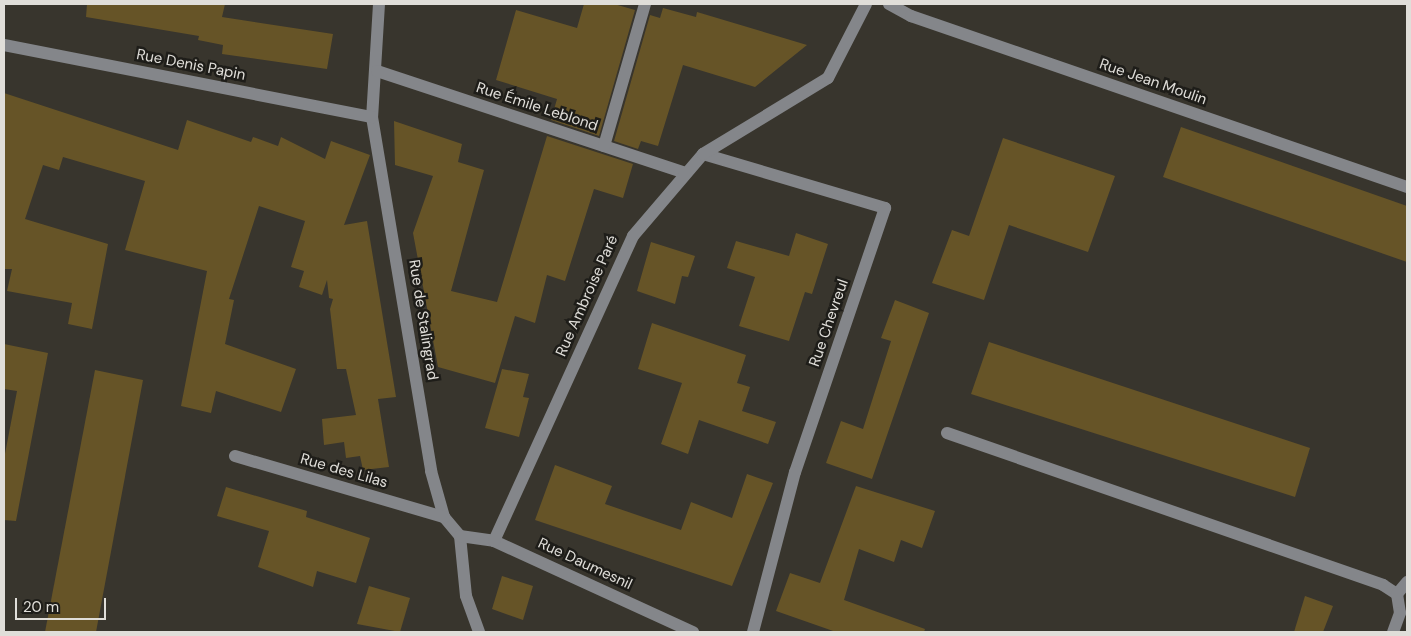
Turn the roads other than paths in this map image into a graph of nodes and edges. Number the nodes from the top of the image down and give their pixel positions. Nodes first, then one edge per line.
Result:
1 (379, 4) edge
2 (646, 4) edge
3 (866, 4) edge
4 (890, 4) edge
5 (4, 46) edge
6 (377, 71) junction
7 (372, 117) junction
8 (604, 146) junction
9 (703, 154) junction
10 (686, 174) junction
11 (1407, 187) edge
12 (947, 433) dead end
13 (235, 456) dead end
14 (444, 517) junction
15 (460, 536) junction
16 (494, 541) junction
17 (1407, 582) edge
18 (1397, 594) junction
19 (479, 632) edge
20 (693, 632) edge
21 (753, 632) edge
22 (1394, 632) edge

1 - 6 street, Rue de Stalingrad
2 - 8 street
3 - 9 street, Rue Ambroise Paré
4 - 11 street, Rue Jean Moulin
5 - 7 street, Rue Denis Papin
6 - 7 street, Rue de Stalingrad
6 - 8 street, Rue Émile Leblond
7 - 14 street, Rue de Stalingrad
8 - 10 street, Rue Émile Leblond
9 - 10 street, Rue Ambroise Paré
9 - 21 street, Rue Chevreul
10 - 16 street, Rue Ambroise Paré
12 - 18 street
13 - 14 street, Rue des Lilas
14 - 15 street, Rue de Stalingrad
15 - 16 street, Rue Daumesnil
15 - 19 street
16 - 20 street, Rue Daumesnil
17 - 18 street
18 - 22 street

